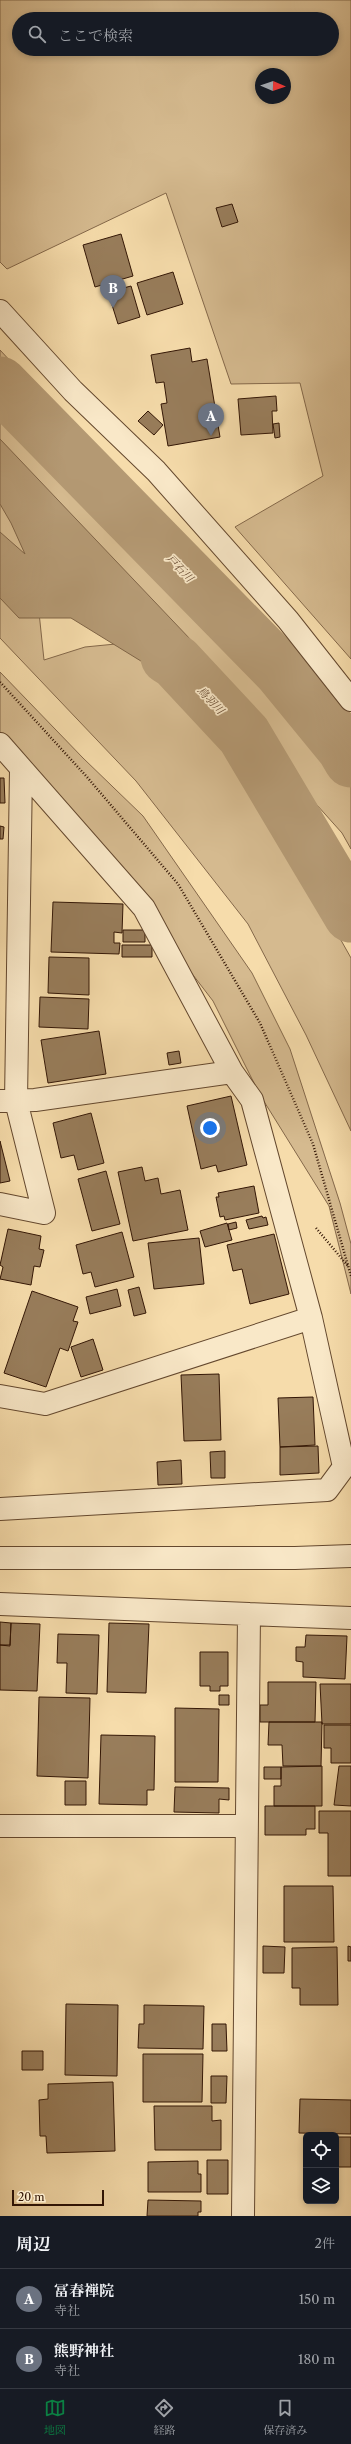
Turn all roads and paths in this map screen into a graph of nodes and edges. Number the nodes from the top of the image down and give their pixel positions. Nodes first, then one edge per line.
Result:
1 (0, 312) edge
2 (351, 700) edge
3 (0, 744) edge
4 (21, 770) junction
5 (232, 1072) junction
6 (8, 1101) edge
7 (0, 1204) edge
8 (311, 1318) junction
9 (0, 1396) edge
10 (0, 1509) edge
11 (351, 1556) edge
12 (0, 1558) edge
13 (0, 1604) edge
14 (249, 1614) junction
15 (351, 1618) edge
16 (0, 1826) edge
17 (246, 1826) junction
18 (243, 2216) edge

1 - 2 street
3 - 4 street
4 - 5 street
4 - 6 street
5 - 6 street
5 - 8 street
6 - 7 street
8 - 9 street
8 - 10 street
11 - 12 street
13 - 14 street
14 - 15 street
14 - 17 street
16 - 17 street
17 - 18 street

